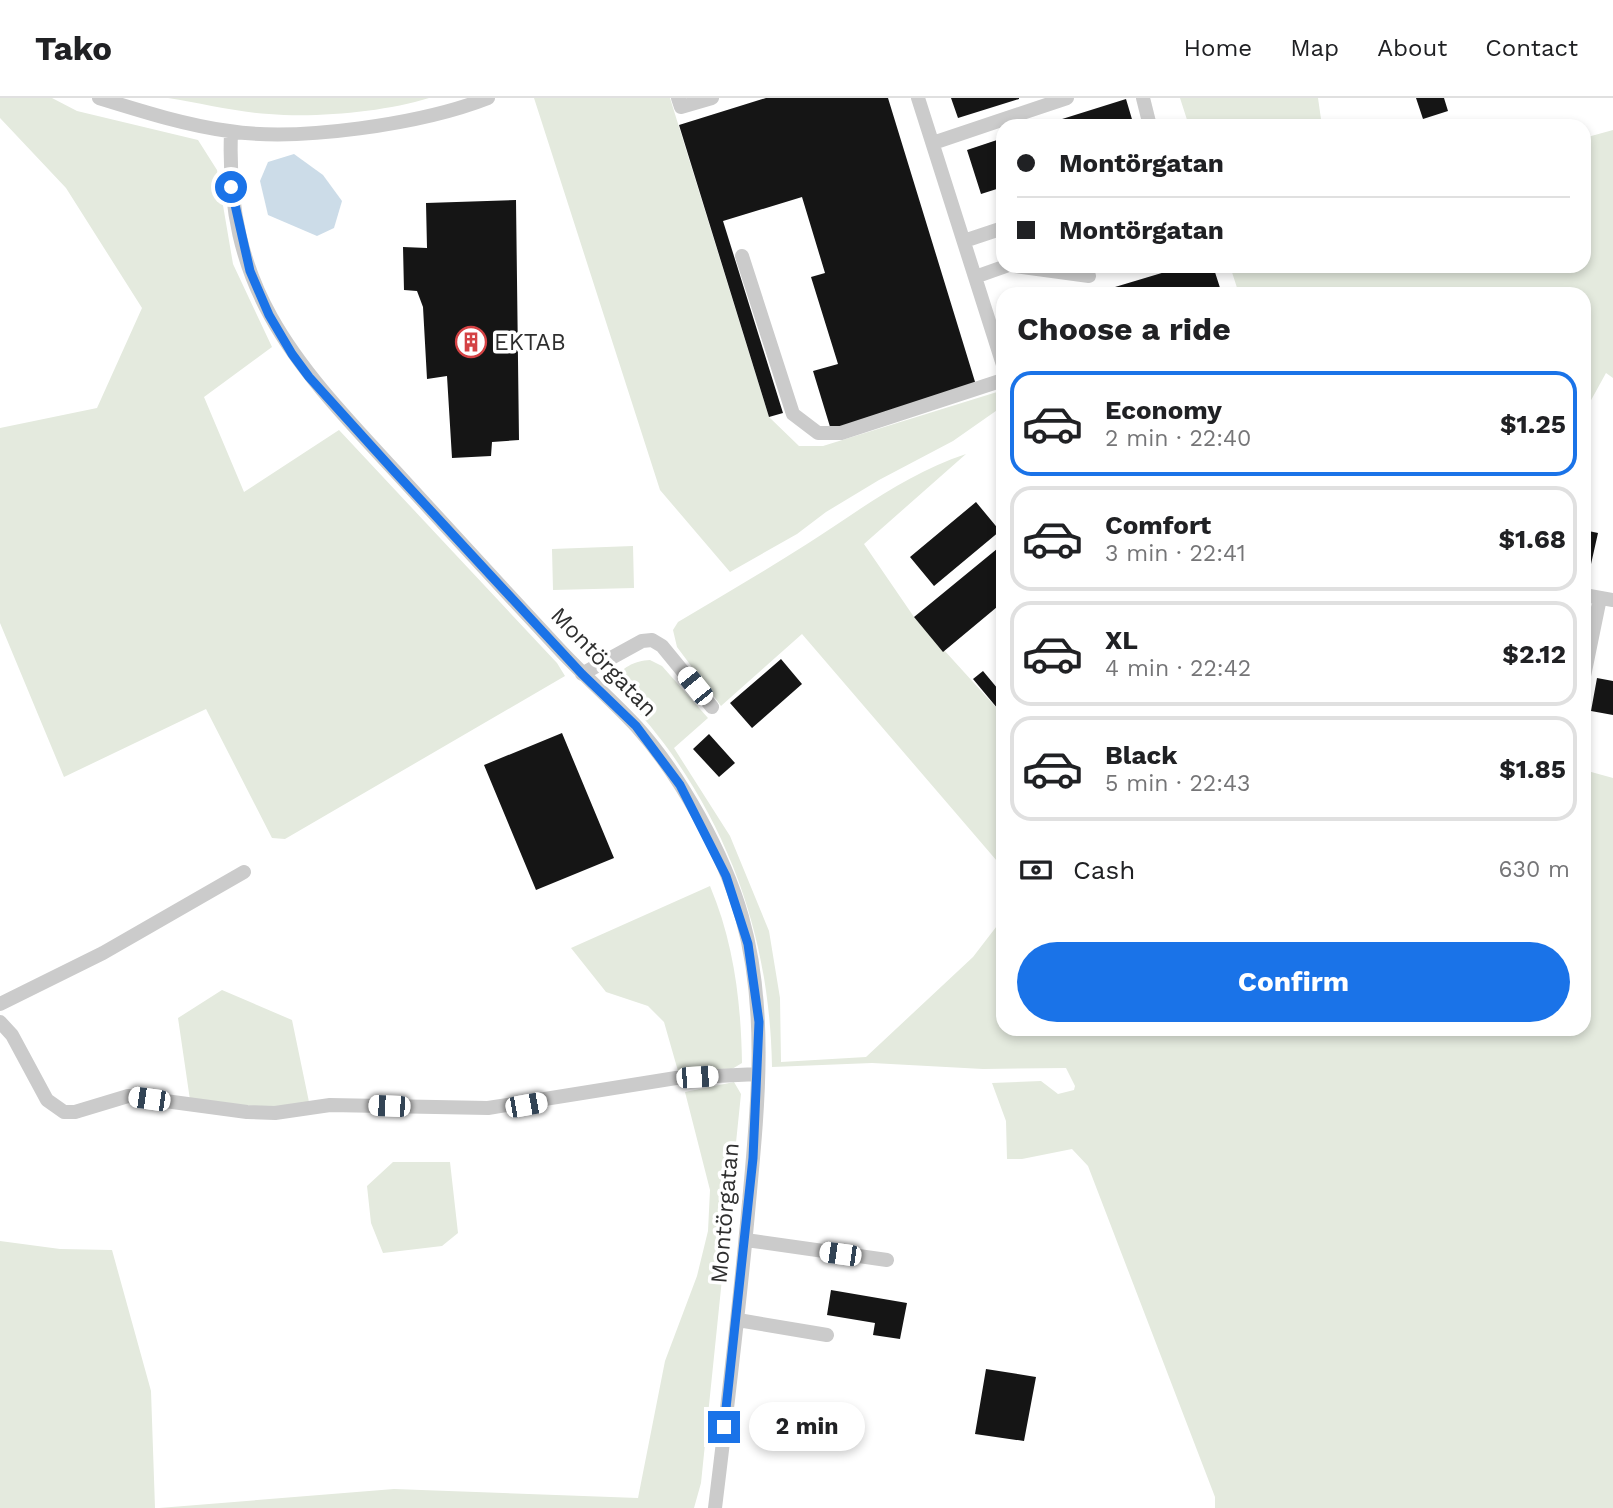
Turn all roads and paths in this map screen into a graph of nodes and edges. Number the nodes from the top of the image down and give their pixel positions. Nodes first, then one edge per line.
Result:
1 (99, 98) edge
2 (488, 98) edge
3 (678, 98) edge
4 (712, 98) edge
5 (918, 98) edge
6 (1067, 98) edge
7 (1143, 98) edge
8 (1004, 119) edge
9 (1148, 119) edge
10 (996, 122) edge
11 (231, 132) junction
12 (933, 143) junction
13 (996, 230) edge
14 (964, 241) junction
15 (743, 256) dead end
16 (996, 270) edge
17 (1067, 273) edge
18 (1089, 276) dead end
19 (975, 277) junction
20 (996, 343) edge
21 (996, 382) edge
22 (1606, 599) edge
23 (1591, 652) edge
24 (582, 674) junction
25 (712, 707) dead end
26 (244, 872) dead end
27 (0, 1004) edge
28 (0, 1022) edge
29 (758, 1074) junction
30 (746, 1240) junction
31 (887, 1260) dead end
32 (738, 1320) junction
33 (827, 1335) dead end
34 (715, 1508) edge

1 - 11 street
2 - 11 street
3 - 4 street
5 - 12 street
6 - 8 street
7 - 9 street
10 - 12 street
11 - 24 street, Montörgatan
12 - 14 street
13 - 14 street
14 - 19 street
15 - 21 street
16 - 19 street
17 - 18 street
19 - 20 street
22 - 23 street
24 - 25 street
24 - 29 street, Montörgatan
26 - 27 street
28 - 29 street
29 - 30 street, Montörgatan
30 - 31 street
30 - 32 street, Montörgatan
32 - 33 street
32 - 34 street, Montörgatan

